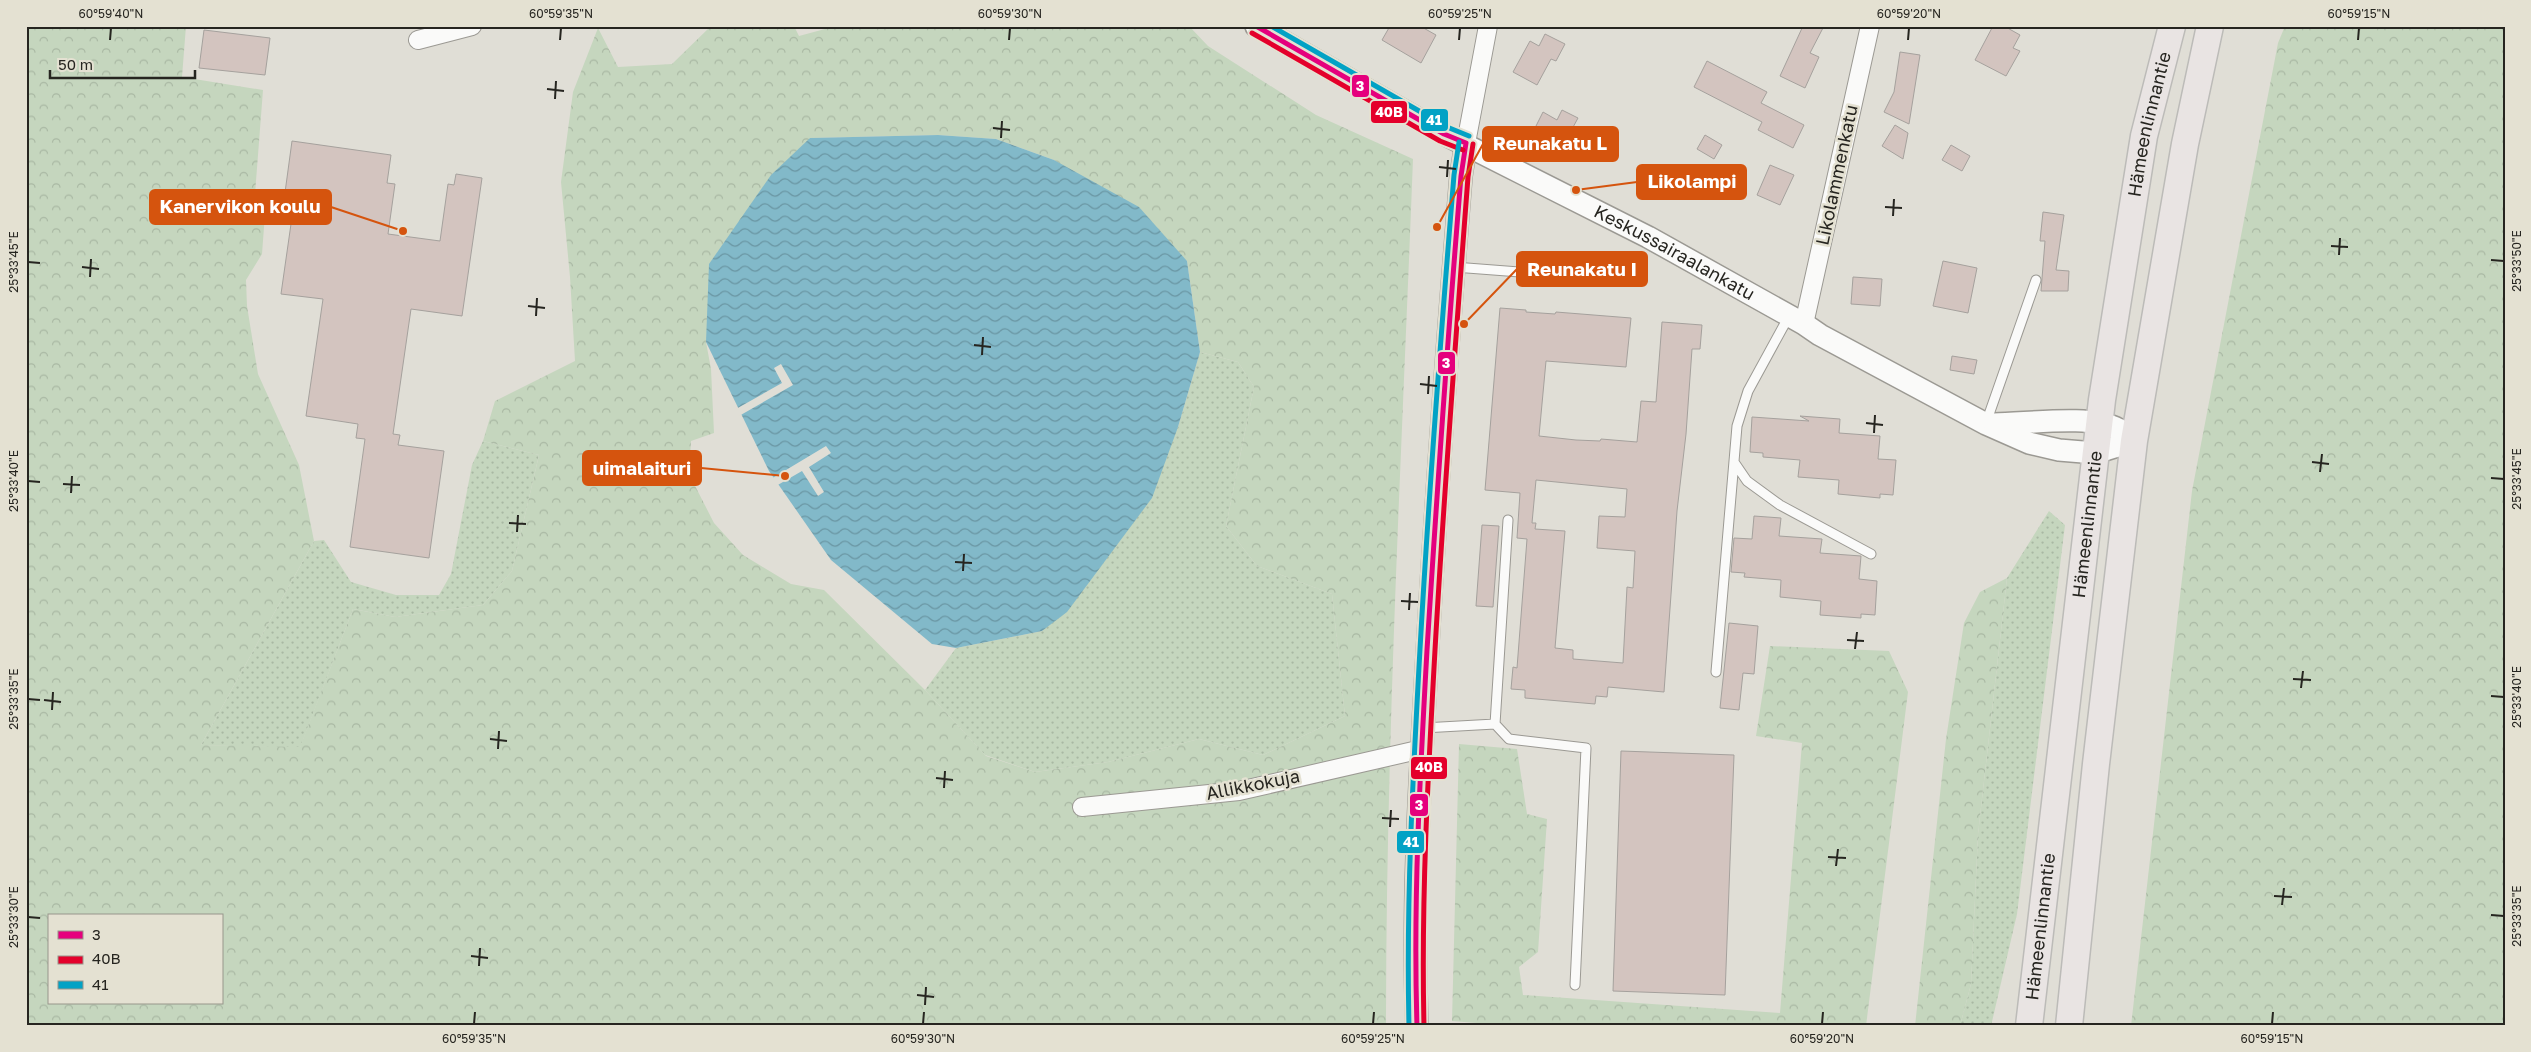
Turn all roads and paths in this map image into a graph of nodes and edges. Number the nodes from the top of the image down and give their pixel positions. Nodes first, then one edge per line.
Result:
1 (472, 26) edge
2 (1256, 26) edge
3 (1488, 26) edge
4 (1870, 26) edge
5 (2172, 26) edge
6 (2210, 26) edge
7 (418, 40) dead end
8 (1466, 143) junction
9 (1454, 267) junction
10 (2036, 280) dead end
11 (1637, 281) dead end
12 (1796, 320) junction
13 (2099, 423) junction
14 (1986, 424) junction
15 (2134, 441) junction
16 (2095, 453) junction
17 (1734, 462) junction
18 (1508, 520) dead end
19 (1871, 554) dead end
20 (1716, 672) dead end
21 (1495, 724) junction
22 (1422, 739) junction
23 (1082, 807) dead end
24 (1575, 986) dead end
25 (1417, 1026) edge
26 (2029, 1026) edge
27 (2069, 1026) edge

1 - 7 street
2 - 8 street, Keskussairaalankatu
3 - 8 street
4 - 12 street, Likolammenkatu
5 - 13 main road, Hämeenlinnantie
6 - 15 main road, Hämeenlinnantie
8 - 9 street
8 - 12 street, Keskussairaalankatu
9 - 11 lane
9 - 22 street
10 - 14 lane
12 - 14 street, Keskussairaalankatu
12 - 17 lane
13 - 14 street
13 - 15 street
13 - 16 main road, Hämeenlinnantie
14 - 16 street, Keskussairaalankatu
15 - 16 street, Keskussairaalankatu
15 - 27 main road, Hämeenlinnantie
16 - 26 main road, Hämeenlinnantie
17 - 19 lane
17 - 20 lane
18 - 21 lane
21 - 22 lane
21 - 24 lane
22 - 23 street, Allikkokuja
22 - 25 street

